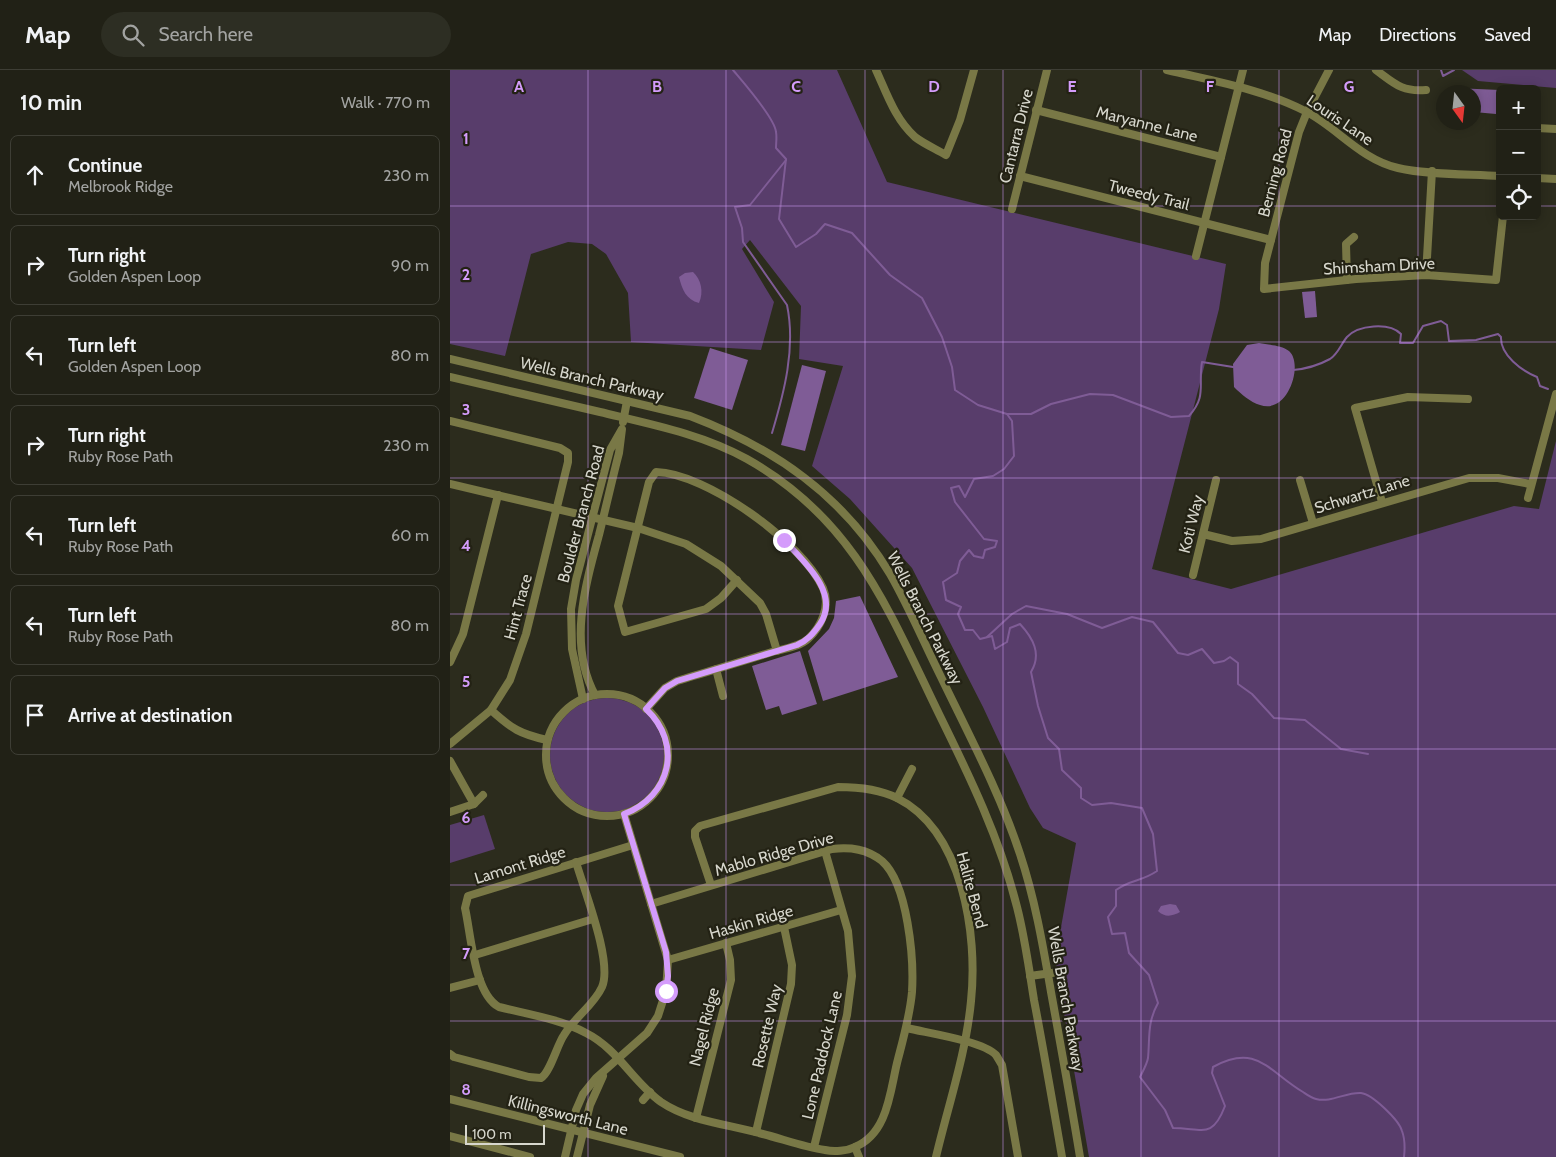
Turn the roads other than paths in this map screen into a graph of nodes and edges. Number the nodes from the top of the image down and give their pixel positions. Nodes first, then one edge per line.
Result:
1 (876, 70) edge
2 (974, 70) edge
3 (1047, 70) edge
4 (1167, 70) edge
5 (1243, 70) edge
6 (1329, 70) edge
7 (1376, 70) edge
8 (1239, 88) junction
9 (1426, 90) dead end
10 (1036, 110) junction
11 (1307, 112) junction
12 (1541, 128) edge
13 (1556, 129) edge
14 (1221, 157) junction
15 (1432, 171) junction
16 (1020, 176) junction
17 (1496, 176) edge
18 (1541, 178) edge
19 (1556, 179) edge
20 (1012, 209) dead end
21 (1503, 220) edge
22 (1205, 224) junction
23 (1354, 237) dead end
24 (1272, 240) junction
25 (1196, 256) dead end
26 (1426, 275) junction
27 (1347, 280) junction
28 (1264, 288) joint
29 (450, 359) edge
30 (450, 377) edge
31 (1556, 394) edge
32 (1468, 399) dead end
33 (627, 401) junction
34 (624, 418) junction
35 (450, 421) edge
36 (622, 429) junction
37 (1216, 480) dead end
38 (1300, 480) dead end
39 (450, 484) edge
40 (1530, 484) junction
41 (498, 496) junction
42 (1528, 498) dead end
43 (1382, 502) junction
44 (557, 508) junction
45 (593, 516) junction
46 (603, 519) junction
47 (1313, 523) junction
48 (638, 528) junction
49 (1203, 534) junction
50 (1193, 575) dead end
51 (737, 580) junction
52 (777, 651) junction
53 (450, 662) edge
54 (716, 669) junction
55 (595, 695) junction
56 (724, 696) dead end
57 (583, 699) junction
58 (646, 709) junction
59 (491, 710) junction
60 (547, 740) junction
61 (450, 744) edge
62 (450, 761) edge
63 (912, 769) dead end
64 (483, 794) dead end
65 (897, 798) junction
66 (474, 804) junction
67 (450, 812) edge
68 (624, 814) junction
69 (634, 845) junction
70 (825, 852) junction
71 (576, 862) junction
72 (711, 885) junction
73 (651, 904) junction
74 (841, 910) junction
75 (593, 919) junction
76 (784, 927) junction
77 (528, 939) junction
78 (726, 943) junction
79 (531, 948) dead end
80 (475, 955) junction
81 (668, 960) junction
82 (1059, 972) dead end
83 (1048, 974) junction
84 (1030, 976) junction
85 (480, 980) junction
86 (450, 988) edge
87 (570, 1026) junction
88 (907, 1028) junction
89 (964, 1042) junction
90 (450, 1054) edge
91 (620, 1058) junction
92 (610, 1067) junction
93 (650, 1092) junction
94 (450, 1099) edge
95 (643, 1100) dead end
96 (579, 1102) junction
97 (590, 1105) junction
98 (696, 1118) junction
99 (572, 1129) junction
100 (583, 1132) junction
101 (756, 1132) junction
102 (450, 1136) edge
103 (814, 1147) junction
104 (855, 1147) junction
105 (565, 1155) edge
106 (577, 1156) edge
107 (530, 1157) edge
108 (680, 1157) edge
109 (859, 1157) edge
110 (936, 1157) edge
111 (1018, 1157) edge
112 (1062, 1157) edge
113 (1080, 1157) edge

1 - 2 street
3 - 10 street, Cantarra Drive
4 - 8 street, Louris Lane
5 - 8 street
6 - 11 street, Berning Road
7 - 9 street
8 - 11 street, Louris Lane
8 - 14 street
10 - 14 street, Maryanne Lane
10 - 16 street, Cantarra Drive
11 - 15 street, Louris Lane
11 - 24 street, Berning Road
12 - 13 street
14 - 22 street
15 - 17 street, Louris Lane
15 - 26 street
16 - 20 street, Cantarra Drive
16 - 22 street, Tweedy Trail
18 - 19 street
21 - 26 street, Shimsham Drive
22 - 24 street, Tweedy Trail
22 - 25 street
23 - 27 street
24 - 28 street, Berning Road
26 - 27 street, Shimsham Drive
27 - 28 street, Shimsham Drive
29 - 33 street, Wells Branch Parkway
30 - 34 street, Wells Branch Parkway
31 - 40 street
32 - 43 street
33 - 34 street
33 - 83 street, Wells Branch Parkway
34 - 36 street
34 - 84 street, Wells Branch Parkway
35 - 44 street, Hint Trace
36 - 45 street, Boulder Branch Road
36 - 46 street, Boulder Branch Road
37 - 49 street, Koti Way
38 - 47 street
39 - 41 street
40 - 42 street
40 - 43 street, Schwartz Lane
41 - 44 street
41 - 53 street
43 - 47 street, Schwartz Lane
44 - 45 street
44 - 59 street, Hint Trace
45 - 46 street
45 - 57 street, Boulder Branch Road
46 - 48 street
46 - 55 street, Boulder Branch Road
47 - 49 street, Schwartz Lane
48 - 51 street
48 - 51 street
48 - 52 street
49 - 50 street, Koti Way
51 - 52 street
52 - 54 street
54 - 56 street
54 - 58 street
55 - 57 street
55 - 58 street
57 - 60 street
58 - 68 street
59 - 60 street
59 - 61 street, Hint Trace
60 - 68 street
62 - 66 street
63 - 65 street
64 - 66 street
65 - 72 street, Halite Bend
65 - 89 street, Halite Bend
66 - 67 street
68 - 69 street
69 - 71 street, Lamont Ridge
69 - 73 street
70 - 72 street, Mablo Ridge Drive
70 - 74 street, Lone Paddock Lane
70 - 88 street, Mablo Ridge Drive
71 - 75 street
71 - 80 street, Lamont Ridge
72 - 73 street, Mablo Ridge Drive
73 - 81 street
74 - 76 street, Haskin Ridge
74 - 103 street, Lone Paddock Lane
75 - 77 street
75 - 87 street
76 - 78 street, Haskin Ridge
76 - 101 street, Rosette Way
77 - 79 street
77 - 80 street
78 - 81 street, Haskin Ridge
78 - 98 street, Nagel Ridge
80 - 85 street, Lamont Ridge
81 - 91 street
82 - 83 street
83 - 84 street
83 - 113 street, Wells Branch Parkway
84 - 112 street, Wells Branch Parkway
85 - 86 street
85 - 87 street, Lamont Ridge
87 - 90 street
87 - 91 street, Lamont Ridge
88 - 89 street
88 - 104 street, Mablo Ridge Drive
89 - 110 street, Halite Bend
89 - 111 street
91 - 92 street
91 - 93 street, Lamont Ridge
92 - 96 street
92 - 97 street
93 - 95 street
93 - 98 street, Lamont Ridge
94 - 99 street, Killingsworth Lane
96 - 97 street
96 - 99 street
97 - 100 street
98 - 101 street, Lamont Ridge
99 - 100 street, Killingsworth Lane
99 - 105 street
100 - 106 street
100 - 108 street, Killingsworth Lane
101 - 103 street, Lamont Ridge
102 - 107 street
103 - 104 street, Lamont Ridge
104 - 109 street
105 - 106 street

